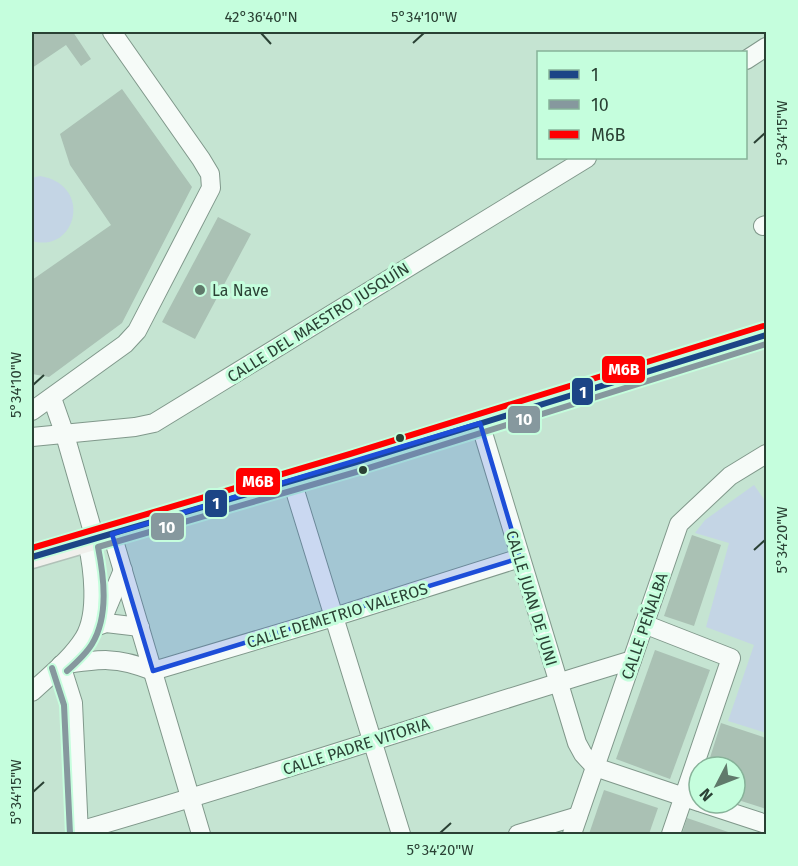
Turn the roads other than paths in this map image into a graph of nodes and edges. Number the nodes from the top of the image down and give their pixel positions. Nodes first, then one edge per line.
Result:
1 (112, 32) edge
2 (766, 47) edge
3 (747, 59) edge
4 (585, 159) edge
5 (766, 335) edge
6 (52, 398) junction
7 (32, 411) edge
8 (480, 423) junction
9 (65, 435) junction
10 (32, 437) edge
11 (766, 454) edge
12 (292, 481) junction
13 (98, 538) junction
14 (32, 557) edge
15 (520, 558) junction
16 (123, 570) junction
17 (334, 617) junction
18 (644, 624) junction
19 (140, 627) junction
20 (89, 629) junction
21 (103, 659) junction
22 (632, 660) junction
23 (61, 665) junction
24 (153, 671) junction
25 (557, 683) junction
26 (32, 692) edge
27 (371, 740) junction
28 (707, 755) edge
29 (595, 767) junction
30 (687, 798) edge
31 (190, 799) junction
32 (687, 812) edge
33 (738, 815) edge
34 (578, 816) junction
35 (766, 824) edge
36 (79, 833) edge
37 (201, 834) edge
38 (401, 834) edge
39 (518, 834) edge
40 (572, 834) edge
41 (671, 834) edge

1 - 6 street
2 - 3 street
4 - 9 street, CALLE DEL MAESTRO JUSQUÍN
5 - 8 main road
6 - 7 street
6 - 9 street
8 - 12 main road
8 - 15 street, CALLE JUAN DE JUNI
9 - 10 street, CALLE DEL MAESTRO JUSQUÍN
9 - 13 street
11 - 18 street, CALLE PEÑALBA
12 - 13 main road
12 - 17 street
13 - 14 main road
13 - 16 street
13 - 20 street
15 - 17 street, CALLE DEMETRIO VALEROS
15 - 25 street, CALLE JUAN DE JUNI
16 - 19 street
16 - 20 street
17 - 24 street, CALLE DEMETRIO VALEROS
17 - 27 street
18 - 22 street, CALLE PEÑALBA
18 - 28 street
19 - 20 street
19 - 24 street
20 - 21 street
20 - 23 street
21 - 23 street
21 - 24 street
22 - 25 street, CALLE PADRE VITORIA
22 - 29 street, CALLE PEÑALBA
23 - 26 street
23 - 36 street
24 - 31 street
25 - 27 street, CALLE PADRE VITORIA
25 - 29 street, CALLE JUAN DE JUNI
27 - 31 street, CALLE PADRE VITORIA
27 - 38 street
29 - 30 street
29 - 34 street, CALLE PEÑALBA
31 - 36 street, CALLE PADRE VITORIA
31 - 37 street
32 - 41 street
33 - 35 street
34 - 39 street
34 - 40 street, CALLE PEÑALBA

